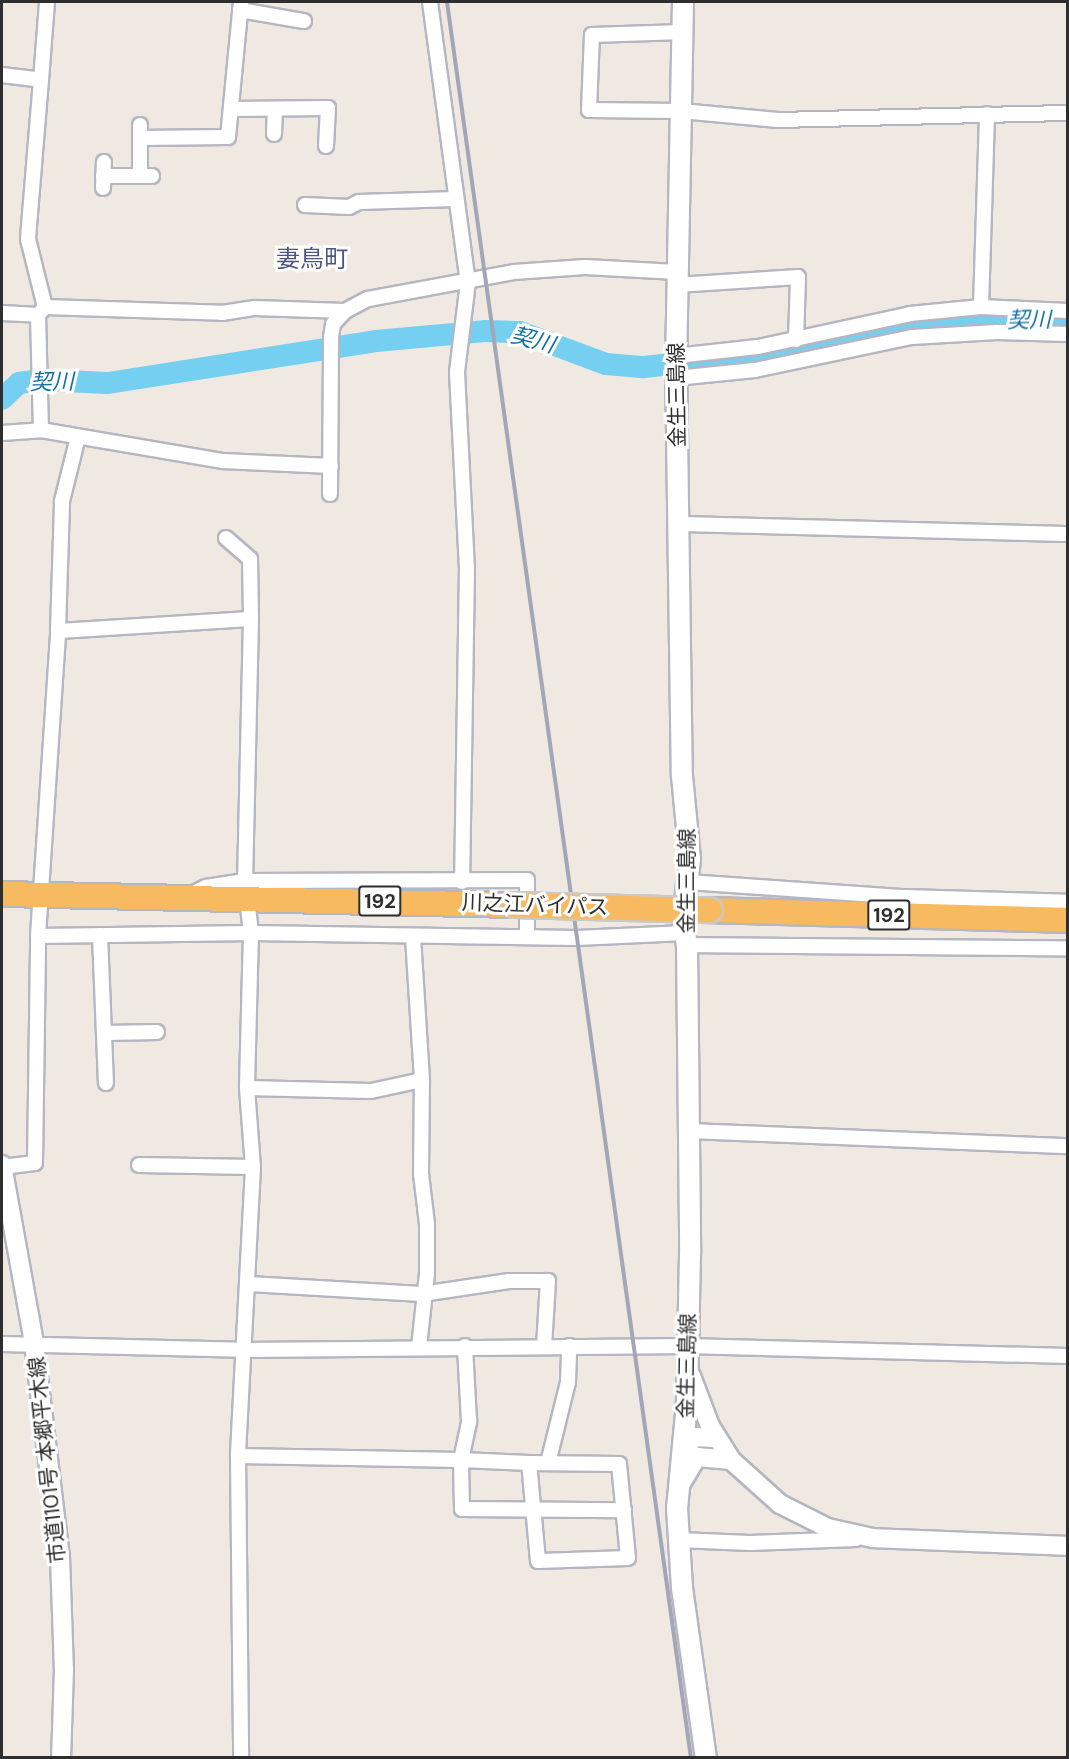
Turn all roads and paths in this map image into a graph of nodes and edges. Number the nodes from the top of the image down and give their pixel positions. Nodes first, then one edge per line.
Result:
1 (47, 2) edge
2 (430, 2) edge
3 (683, 2) edge
4 (240, 6) edge
5 (304, 21) dead end
6 (683, 32) junction
7 (2, 75) edge
8 (41, 80) junction
9 (231, 109) junction
10 (275, 109) junction
11 (681, 111) junction
12 (1068, 112) edge
13 (987, 114) junction
14 (274, 134) dead end
15 (326, 146) dead end
16 (103, 175) dead end
17 (456, 199) junction
18 (305, 205) dead end
19 (677, 278) junction
20 (468, 282) junction
21 (981, 307) junction
22 (42, 311) junction
23 (345, 311) junction
24 (1068, 311) edge
25 (2, 313) edge
26 (1068, 334) edge
27 (796, 340) junction
28 (676, 367) junction
29 (40, 430) junction
30 (2, 433) edge
31 (78, 437) junction
32 (331, 466) junction
33 (330, 494) dead end
34 (680, 524) junction
35 (1068, 534) edge
36 (226, 538) dead end
37 (251, 620) junction
38 (58, 631) junction
39 (462, 882) junction
40 (688, 882) junction
41 (246, 889) junction
42 (2, 894) edge
43 (40, 895) junction
44 (1068, 902) edge
45 (1068, 920) edge
46 (251, 933) junction
47 (100, 934) junction
48 (38, 936) junction
49 (413, 936) junction
50 (527, 936) junction
51 (686, 939) junction
52 (1068, 948) edge
53 (156, 1032) dead end
54 (105, 1033) junction
55 (422, 1080) junction
56 (106, 1083) dead end
57 (247, 1088) junction
58 (690, 1131) junction
59 (1068, 1146) edge
60 (2, 1166) edge
61 (139, 1166) dead end
62 (253, 1167) junction
63 (249, 1284) junction
64 (422, 1294) junction
65 (34, 1343) junction
66 (2, 1344) edge
67 (465, 1346) junction
68 (544, 1346) junction
69 (569, 1346) junction
70 (419, 1347) junction
71 (241, 1350) junction
72 (687, 1351) junction
73 (1068, 1356) edge
74 (717, 1438) junction
75 (685, 1447) junction
76 (238, 1456) junction
77 (461, 1460) junction
78 (731, 1460) junction
79 (529, 1463) junction
80 (548, 1463) junction
81 (680, 1486) junction
82 (533, 1510) junction
83 (624, 1510) junction
84 (873, 1538) junction
85 (679, 1540) junction
86 (1068, 1546) edge
87 (60, 1758) edge
88 (241, 1758) edge
89 (706, 1758) edge

1 - 8 street
2 - 17 street
3 - 6 main road, 金生三島線
4 - 5 street
4 - 9 street
6 - 11 main road, 金生三島線
6 - 11 street
7 - 8 street
8 - 22 street
9 - 10 street
9 - 16 street
10 - 14 street
10 - 15 street
11 - 13 street
11 - 19 main road, 金生三島線
12 - 13 street
13 - 21 street
17 - 18 street
17 - 20 street
19 - 20 street
19 - 27 street
19 - 28 main road, 金生三島線
20 - 23 street
20 - 39 street
21 - 24 street
21 - 27 street
22 - 23 street
22 - 25 street
22 - 29 street
23 - 32 street
26 - 28 street
27 - 28 street
28 - 34 main road, 金生三島線
29 - 30 street
29 - 31 street
31 - 32 street
31 - 38 street
32 - 33 street
34 - 35 street
34 - 40 main road, 金生三島線
36 - 37 street
37 - 38 street
37 - 41 street
38 - 43 street
39 - 41 street
39 - 50 street
40 - 44 street
40 - 51 main road, 金生三島線
41 - 43 highway, 川之江バイパス / 192
41 - 45 highway, 川之江バイパス / 192, bridge
41 - 46 street
42 - 43 highway, 川之江バイパス / 192
43 - 48 street
46 - 47 street
46 - 49 street
46 - 57 street
47 - 48 street
47 - 54 street
48 - 60 street
49 - 50 street
49 - 55 street
50 - 51 street
51 - 52 street
51 - 58 main road, 金生三島線
53 - 54 street
54 - 56 street
55 - 57 street
55 - 64 street
57 - 62 street
58 - 59 street
58 - 72 main road, 金生三島線
60 - 65 street, 市道1101号 本郷平木線
61 - 62 street
62 - 63 street
63 - 64 street
63 - 71 street
64 - 68 street
64 - 70 street
65 - 66 street
65 - 71 street
65 - 87 street, 市道1101号 本郷平木線
67 - 68 street
67 - 70 street
67 - 77 street
68 - 69 street
69 - 72 street
69 - 80 street
70 - 71 street
71 - 76 street
72 - 73 street
72 - 74 street
72 - 75 main road, 金生三島線
74 - 75 street
74 - 78 street
75 - 81 main road, 金生三島線
76 - 77 street
76 - 88 street
77 - 79 street
77 - 82 street
78 - 81 street
78 - 84 street
79 - 80 street
79 - 82 street
80 - 83 street
81 - 85 main road, 金生三島線
82 - 83 street
82 - 83 street
84 - 85 street
84 - 86 street
85 - 89 main road, 金生三島線

